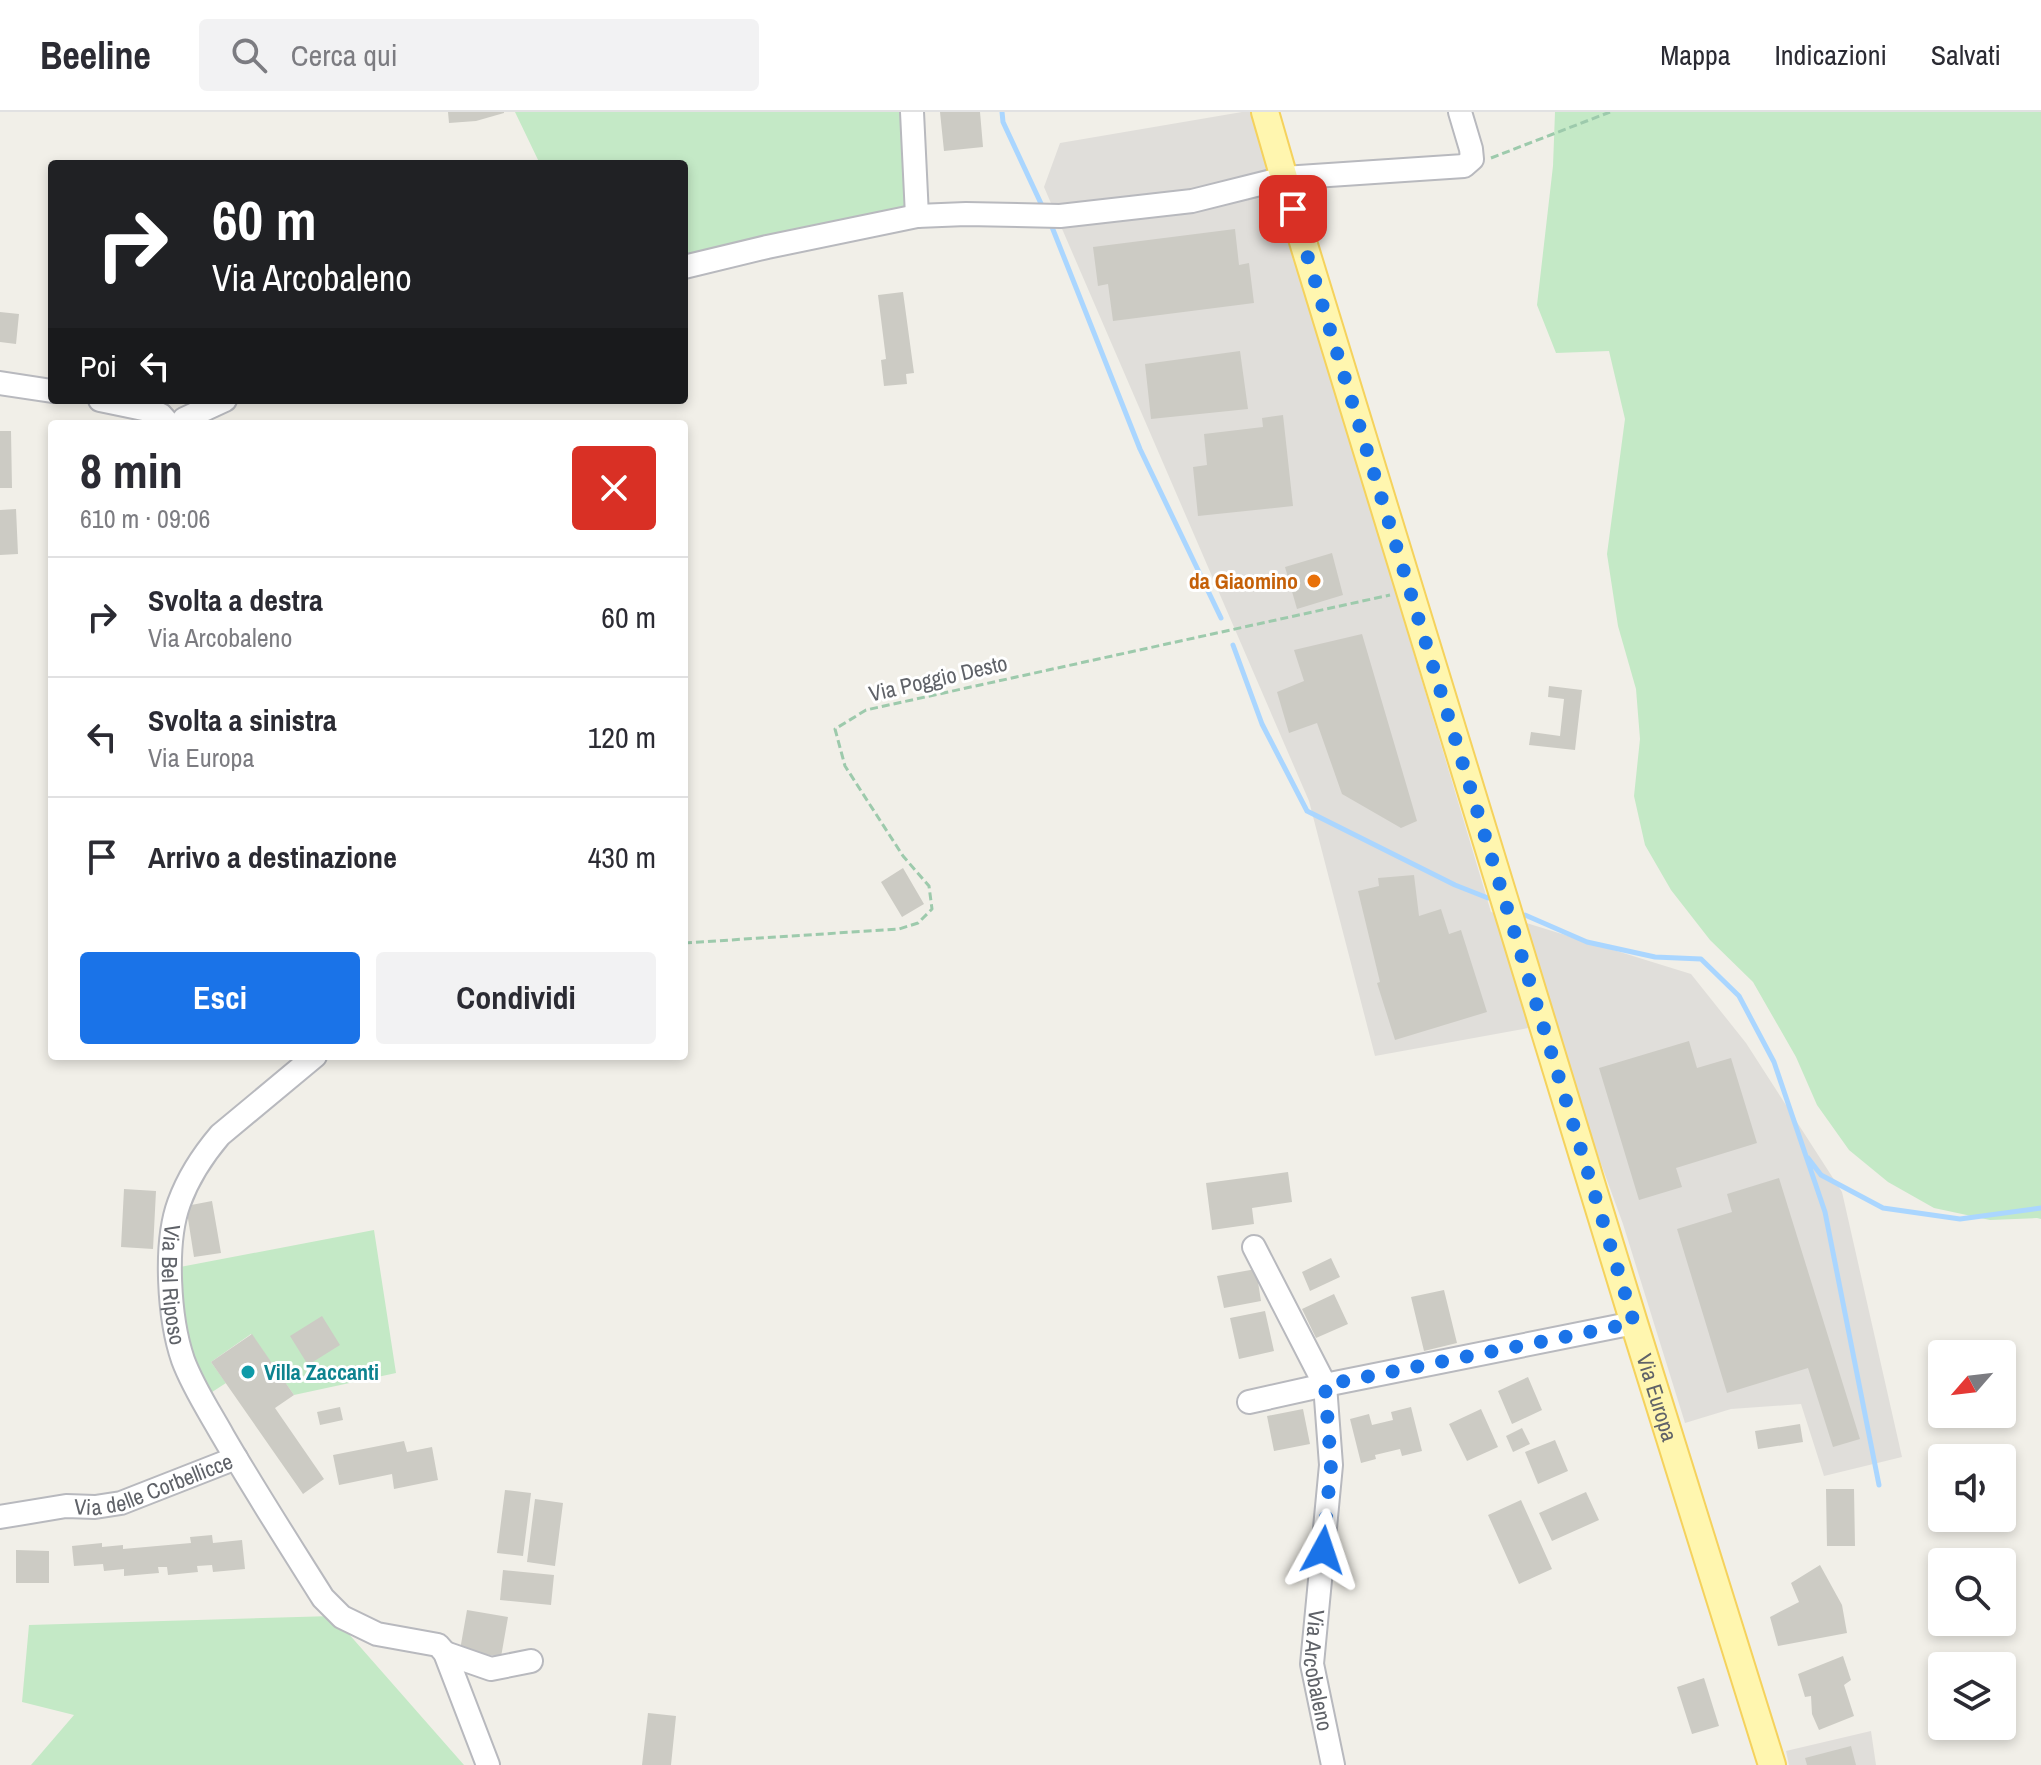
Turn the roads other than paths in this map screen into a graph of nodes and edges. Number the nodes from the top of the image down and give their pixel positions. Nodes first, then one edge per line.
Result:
1 (912, 112) edge
2 (1265, 112) edge
3 (1460, 112) edge
4 (1284, 178) junction
5 (917, 216) junction
6 (688, 266) edge
7 (0, 383) edge
8 (48, 390) edge
9 (119, 404) edge
10 (216, 404) edge
11 (165, 420) edge
12 (183, 420) edge
13 (310, 1060) edge
14 (1254, 1247) dead end
15 (1634, 1323) junction
16 (1325, 1385) junction
17 (1249, 1402) dead end
18 (236, 1458) junction
19 (0, 1517) edge
20 (445, 1653) junction
21 (531, 1661) dead end
22 (488, 1765) edge
23 (1333, 1765) edge
24 (1772, 1765) edge

1 - 5 street
2 - 4 main road, Via Europa
3 - 4 street
4 - 5 street
4 - 15 main road, Via Europa
5 - 6 street
7 - 8 street
9 - 11 street
10 - 12 street
13 - 18 street, Via Bel Riposo
14 - 16 street, Via Arcobaleno
15 - 16 street
15 - 24 main road, Via Europa
16 - 17 street
16 - 23 street, Via Arcobaleno
18 - 19 street, Via delle Corbellicce
18 - 20 street, Via delle Corbellicce
20 - 21 street, Via delle Corbellicce
20 - 22 street

